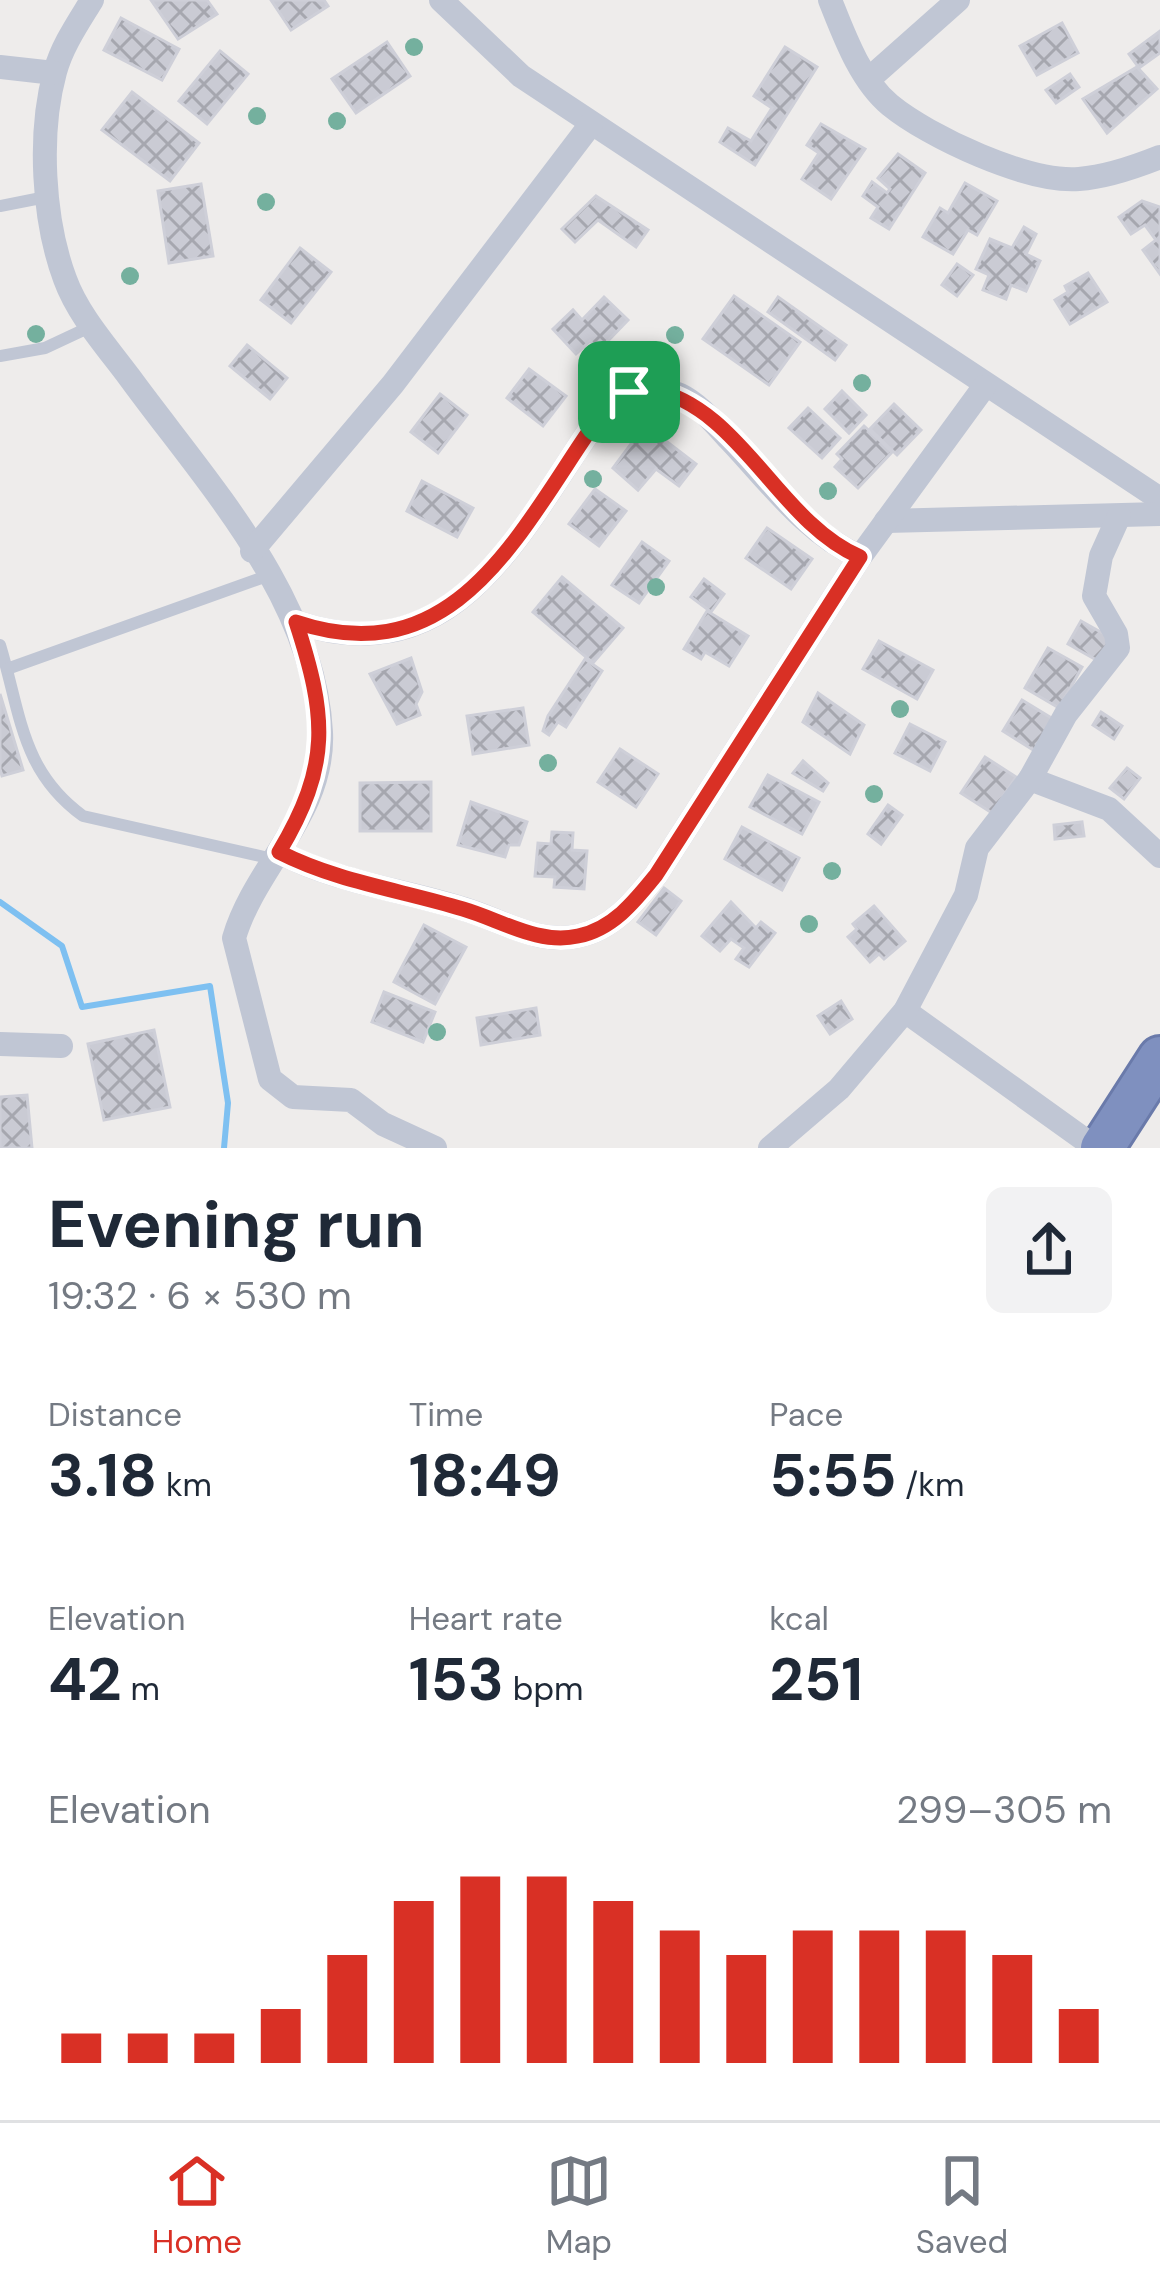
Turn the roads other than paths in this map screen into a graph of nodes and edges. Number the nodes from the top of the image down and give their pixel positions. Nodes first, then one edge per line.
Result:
1 (92, 0) edge
2 (830, 0) edge
3 (958, 0) edge
4 (458, 6) edge
5 (0, 68) edge
6 (54, 73) junction
7 (869, 79) junction
8 (591, 124) junction
9 (1160, 157) edge
10 (49, 196) junction
11 (0, 206) edge
12 (92, 326) junction
13 (0, 356) edge
14 (984, 387) junction
15 (1160, 499) edge
16 (1160, 514) edge
17 (1119, 516) junction
18 (886, 521) junction
19 (252, 551) junction
20 (860, 557) junction
21 (267, 576) junction
22 (296, 622) junction
23 (0, 645) edge
24 (7, 669) junction
25 (1030, 779) junction
26 (277, 856) junction
27 (1160, 856) edge
28 (905, 1011) junction
29 (0, 1044) edge
30 (61, 1046) dead end
31 (1160, 1058) edge
32 (386, 1136) edge
33 (1104, 1146) edge
34 (435, 1148) edge
35 (770, 1148) edge

1 - 6 street
2 - 7 street
3 - 7 street
4 - 8 street
5 - 6 street
6 - 10 street
7 - 9 street
8 - 14 street
8 - 19 street
10 - 11 lane
10 - 12 street
12 - 13 lane
12 - 19 street
14 - 15 street
14 - 18 street
16 - 17 street
17 - 18 street
17 - 25 street
18 - 20 street
19 - 21 street
20 - 22 street
20 - 26 street
21 - 22 street
21 - 24 lane
22 - 26 street
23 - 24 lane
24 - 26 lane
25 - 27 street
25 - 28 street
26 - 32 street
28 - 33 street
28 - 35 street
29 - 30 street
31 - 33 highway
32 - 34 street

